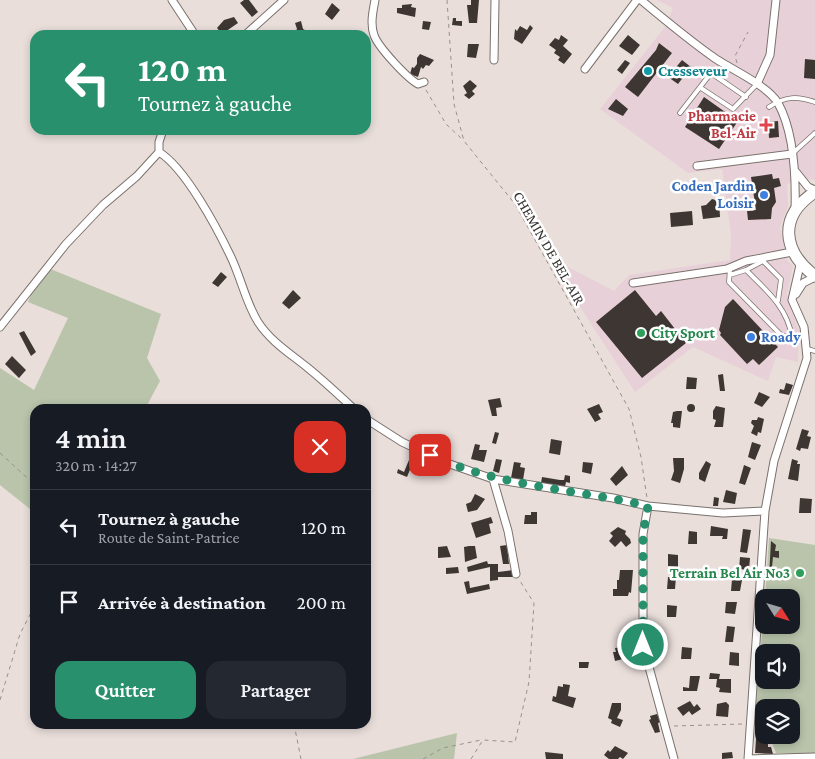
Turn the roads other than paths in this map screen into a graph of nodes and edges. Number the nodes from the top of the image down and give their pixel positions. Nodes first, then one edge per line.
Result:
1 (172, 0) edge
2 (284, 0) edge
3 (376, 0) edge
4 (495, 0) edge
5 (637, 0) edge
6 (641, 0) edge
7 (776, 0) edge
8 (192, 30) edge
9 (251, 30) edge
10 (494, 60) dead end
11 (585, 68) dead end
12 (423, 82) road end
13 (757, 84) junction
14 (701, 88) junction
15 (746, 97) junction
16 (777, 102) junction
17 (815, 102) edge
18 (770, 107) dead end
19 (680, 113) dead end
20 (815, 133) edge
21 (161, 135) edge
22 (159, 152) junction
23 (792, 154) junction
24 (697, 166) dead end
25 (795, 171) junction
26 (815, 191) edge
27 (795, 212) junction
28 (792, 252) junction
29 (800, 265) junction
30 (746, 270) junction
31 (730, 271) junction
32 (815, 277) edge
33 (633, 283) dead end
34 (778, 301) junction
35 (799, 314) junction
36 (0, 327) edge
37 (806, 336) junction
38 (792, 337) junction
39 (811, 350) edge
40 (349, 404) edge
41 (371, 423) edge
42 (493, 479) junction
43 (648, 506) junction
44 (765, 511) junction
45 (516, 574) road end
46 (815, 757) edge
47 (674, 759) edge
48 (748, 759) edge

1 - 8 street
2 - 9 street
3 - 12 street
4 - 10 street
5 - 11 street
6 - 13 street
7 - 13 street
13 - 15 lane
13 - 16 street
14 - 15 lane
14 - 15 lane
14 - 19 lane
16 - 17 lane
16 - 18 lane
16 - 23 street
20 - 23 lane
21 - 22 street
22 - 36 street
22 - 40 street
23 - 24 street
23 - 25 street
25 - 26 street
25 - 27 street
26 - 27 main road
27 - 28 main road
28 - 29 main road
28 - 31 street
29 - 32 main road
29 - 35 street
30 - 31 lane
30 - 34 lane
30 - 34 lane
31 - 33 street
31 - 38 lane
32 - 35 street
34 - 38 lane
35 - 37 street
37 - 38 lane
37 - 39 street
39 - 44 street
41 - 42 street
42 - 43 street
42 - 45 street
43 - 44 street
43 - 47 street
44 - 48 street
46 - 48 street

